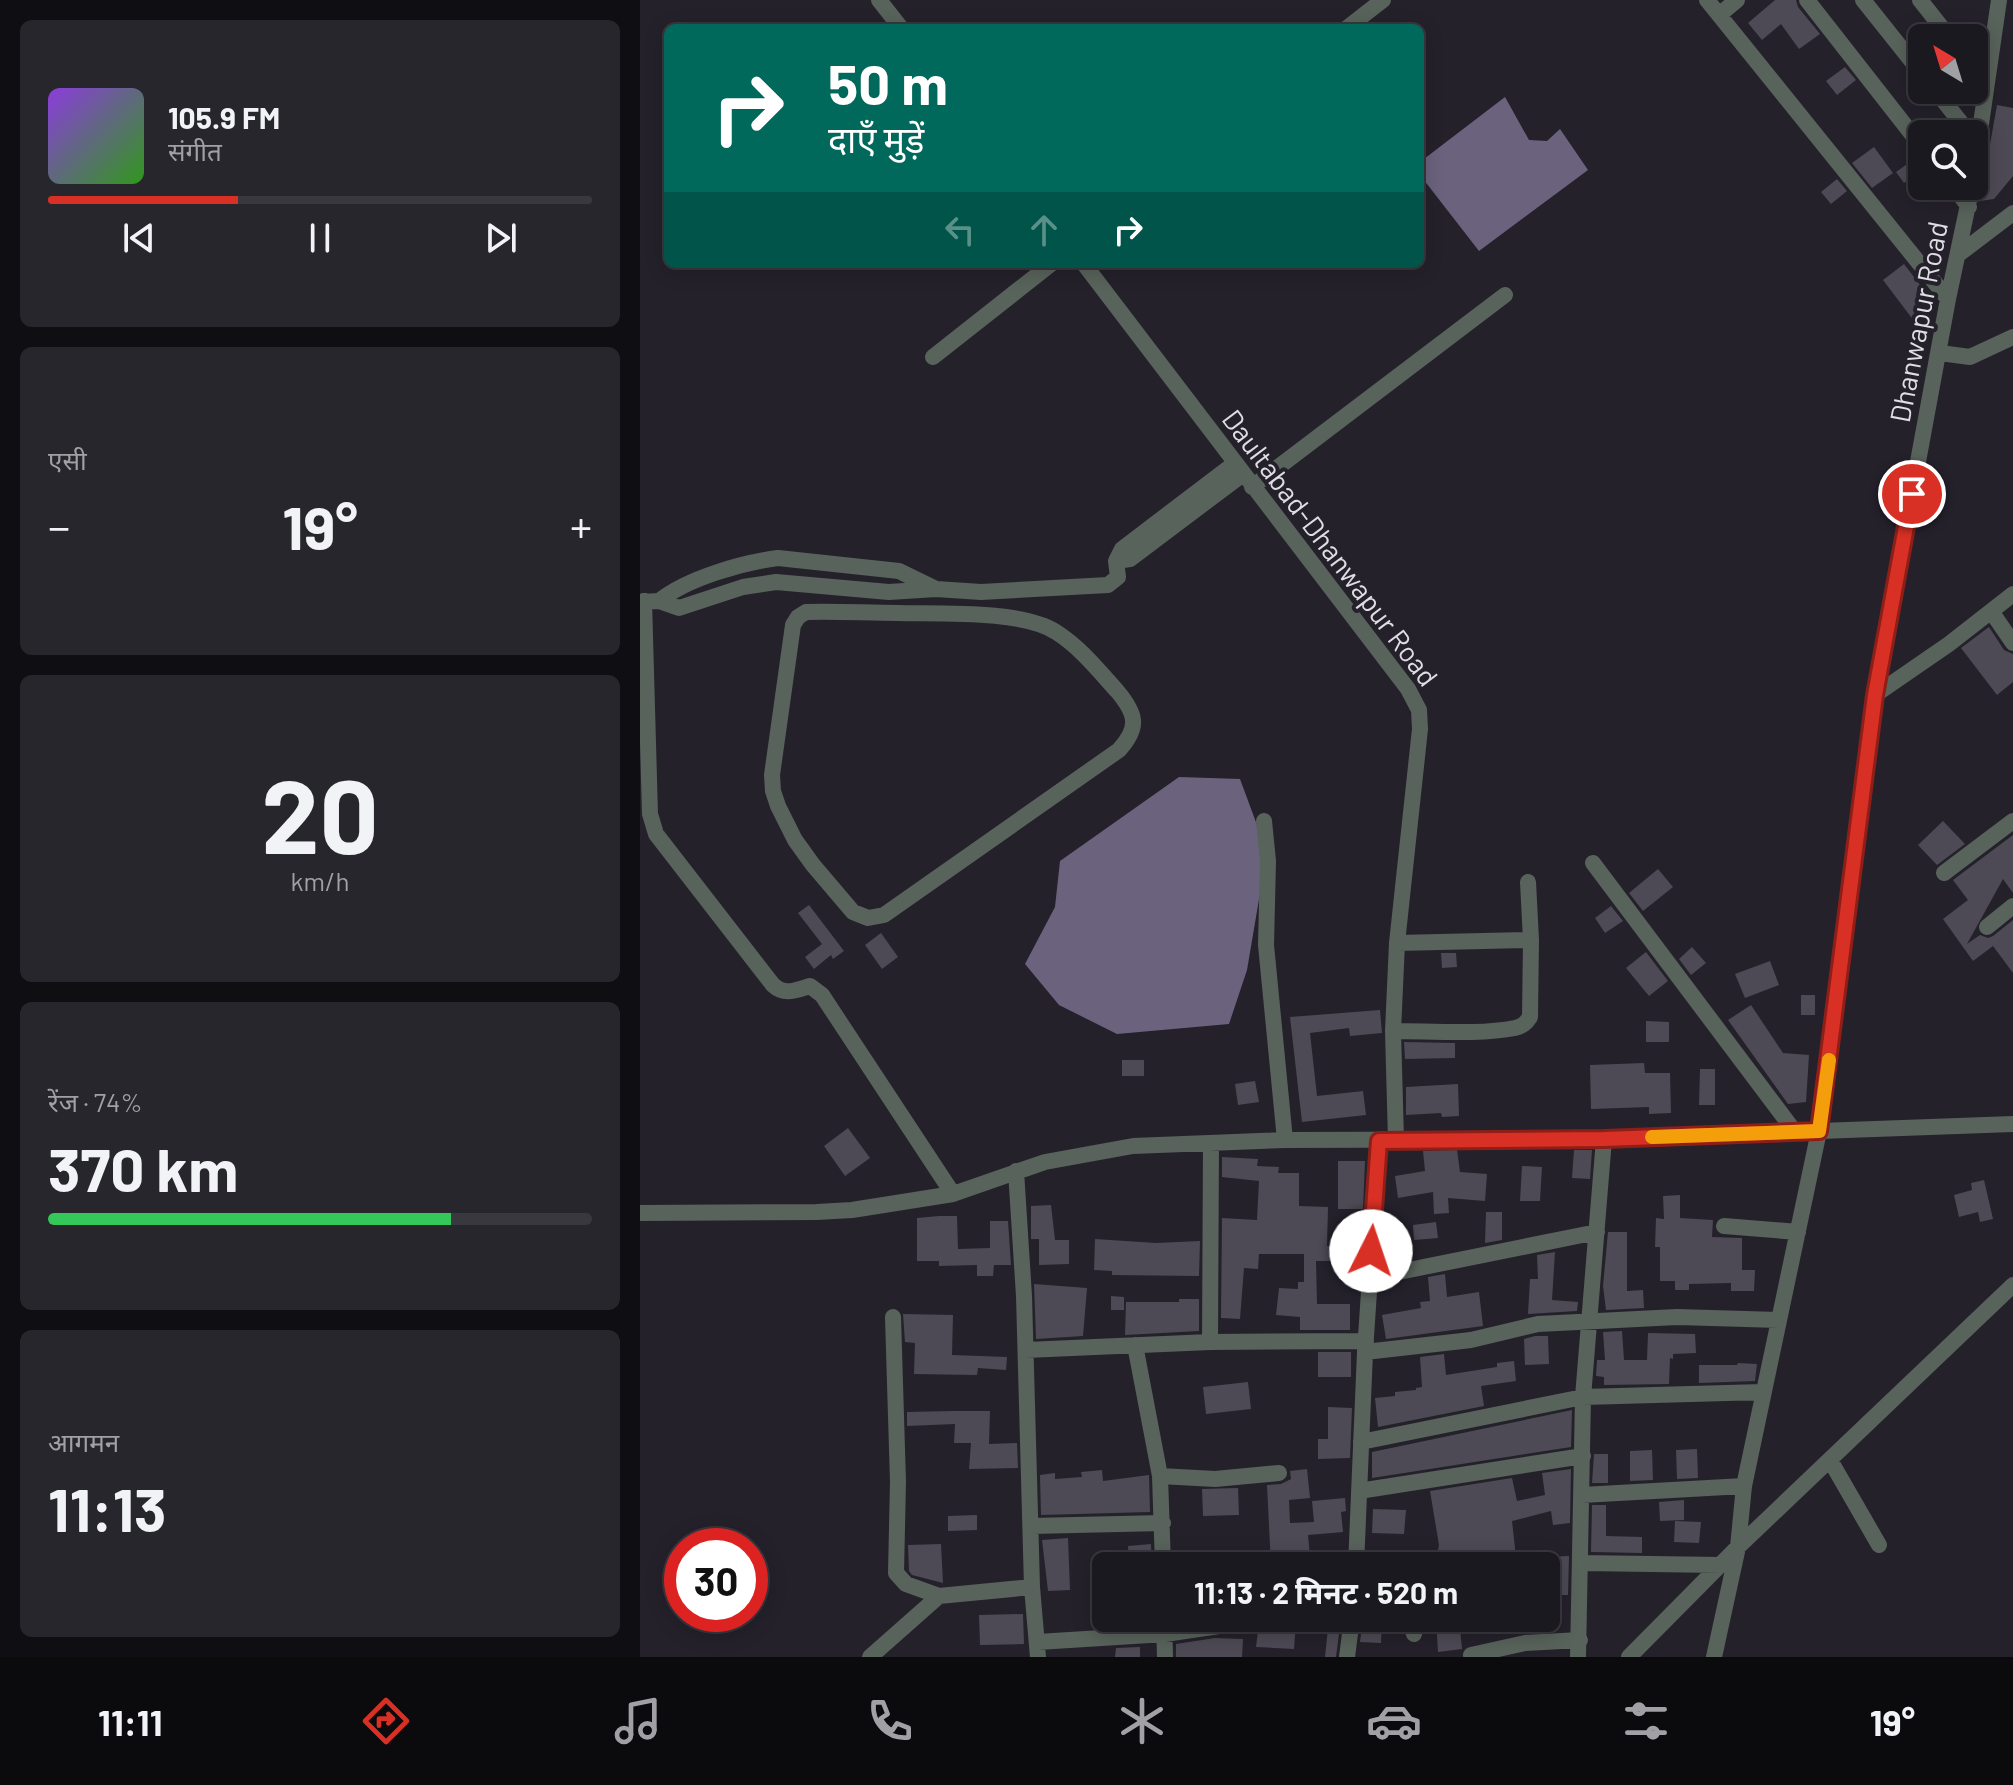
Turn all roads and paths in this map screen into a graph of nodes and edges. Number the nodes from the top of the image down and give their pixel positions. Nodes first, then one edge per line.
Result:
1 (879, 0) edge
2 (1383, 0) edge
3 (1707, 0) edge
4 (1737, 0) edge
5 (1807, 0) edge
6 (1863, 0) edge
7 (1920, 0) edge
8 (1999, 0) edge
9 (1719, 15) junction
10 (898, 24) edge
11 (1352, 24) edge
12 (1939, 24) edge
13 (2005, 24) edge
14 (1908, 56) edge
15 (1988, 79) edge
16 (1946, 104) edge
17 (1959, 120) edge
18 (1908, 129) edge
19 (1964, 200) edge
20 (1970, 200) edge
21 (1969, 207) junction
22 (2013, 213) edge
23 (1959, 254) junction
24 (1046, 268) edge
25 (1087, 268) edge
26 (1505, 295) dead end
27 (1948, 299) junction
28 (2013, 337) edge
29 (1940, 353) junction
30 (933, 357) dead end
31 (1244, 475) junction
32 (936, 589) junction
33 (981, 592) junction
34 (2013, 594) edge
35 (648, 601) edge
36 (1991, 611) junction
37 (981, 615) junction
38 (2013, 643) edge
39 (1875, 695) junction
40 (1264, 821) dead end
41 (2013, 821) edge
42 (1593, 863) dead end
43 (1944, 873) dead end
44 (1528, 882) dead end
45 (2013, 906) edge
46 (1987, 927) dead end
47 (1531, 940) junction
48 (1397, 943) junction
49 (1393, 1031) junction
50 (2013, 1124) edge
51 (1819, 1131) junction
52 (1795, 1132) junction
53 (1604, 1139) junction
54 (1285, 1140) junction
55 (1396, 1140) junction
56 (1379, 1141) junction
57 (1211, 1143) junction
58 (1016, 1171) junction
59 (953, 1194) junction
60 (640, 1213) edge
61 (1724, 1226) dead end
62 (1597, 1232) junction
63 (1798, 1232) junction
64 (1369, 1278) junction
65 (2013, 1285) edge
66 (893, 1317) dead end
67 (1779, 1320) junction
68 (1590, 1322) junction
69 (1210, 1342) junction
70 (1135, 1345) junction
71 (1365, 1347) junction
72 (1026, 1350) junction
73 (1763, 1392) junction
74 (1583, 1397) junction
75 (1361, 1442) junction
76 (1583, 1456) junction
77 (1830, 1460) junction
78 (1279, 1473) dead end
79 (1160, 1476) junction
80 (1744, 1486) junction
81 (1359, 1491) junction
82 (1582, 1495) junction
83 (1163, 1523) junction
84 (1031, 1526) junction
85 (1879, 1545) dead end
86 (1738, 1547) junction
87 (1163, 1552) edge
88 (1357, 1552) edge
89 (1581, 1563) junction
90 (1721, 1565) junction
91 (1032, 1587) junction
92 (939, 1596) junction
93 (1132, 1632) edge
94 (1165, 1632) edge
95 (1350, 1632) edge
96 (1579, 1648) edge
97 (1038, 1649) edge
98 (1471, 1655) dead end
99 (870, 1657) edge
100 (1165, 1657) edge
101 (1347, 1657) edge
102 (1629, 1657) edge
103 (1714, 1657) edge

1 - 10 street
2 - 11 street
3 - 9 street
4 - 9 street
5 - 18 street
6 - 14 street
7 - 12 street
8 - 13 street
9 - 27 street
13 - 15 street
16 - 17 street
19 - 21 street
20 - 21 street, Dhanwapur Road
21 - 23 street, Dhanwapur Road
22 - 23 street
23 - 27 street, Dhanwapur Road
24 - 30 street
25 - 31 street, Daultabad-Dhanwapur Road
26 - 31 street
27 - 29 street, Dhanwapur Road
28 - 29 street
29 - 39 street, Dhanwapur Road
31 - 33 street
31 - 48 street, Daultabad-Dhanwapur Road
32 - 33 street
32 - 35 street
32 - 35 street
33 - 37 street
34 - 36 street
35 - 59 street
36 - 38 street
36 - 39 street
37 - 37 street
39 - 51 street, Dhanwapur Road
40 - 54 street
41 - 43 street
42 - 52 street
44 - 47 street
45 - 46 street
47 - 48 street
47 - 49 street
48 - 49 street, Daultabad-Dhanwapur Road
49 - 55 street, Daultabad-Dhanwapur Road
50 - 51 street
51 - 52 street
51 - 63 street, Dhanwapur Road
52 - 53 street
53 - 55 street
53 - 62 street
54 - 56 street
54 - 57 street
55 - 56 street
56 - 64 street
57 - 58 street
57 - 69 street
58 - 59 street
58 - 72 street
59 - 60 street
61 - 63 street
62 - 64 street
62 - 68 street
63 - 67 street, Dhanwapur Road
64 - 71 street
65 - 77 street
66 - 92 street
67 - 68 street
67 - 73 street, Dhanwapur Road
68 - 71 street
68 - 74 street
69 - 70 street
69 - 71 street
70 - 72 street
70 - 79 street
71 - 75 street
72 - 84 street
73 - 74 street
73 - 80 street, Dhanwapur Road
74 - 75 street
74 - 76 street
75 - 81 street
76 - 81 street
76 - 82 street
77 - 85 street
77 - 86 street
78 - 79 street
79 - 83 street
80 - 82 street
80 - 86 street, Dhanwapur Road
81 - 88 street
82 - 89 street
83 - 84 street
83 - 87 street
84 - 91 street
86 - 90 street
86 - 103 street, Dhanwapur Road
89 - 90 street
89 - 96 street
90 - 102 street
91 - 92 street
91 - 97 street
92 - 99 street
93 - 97 street
94 - 100 street
95 - 101 street
96 - 98 street

